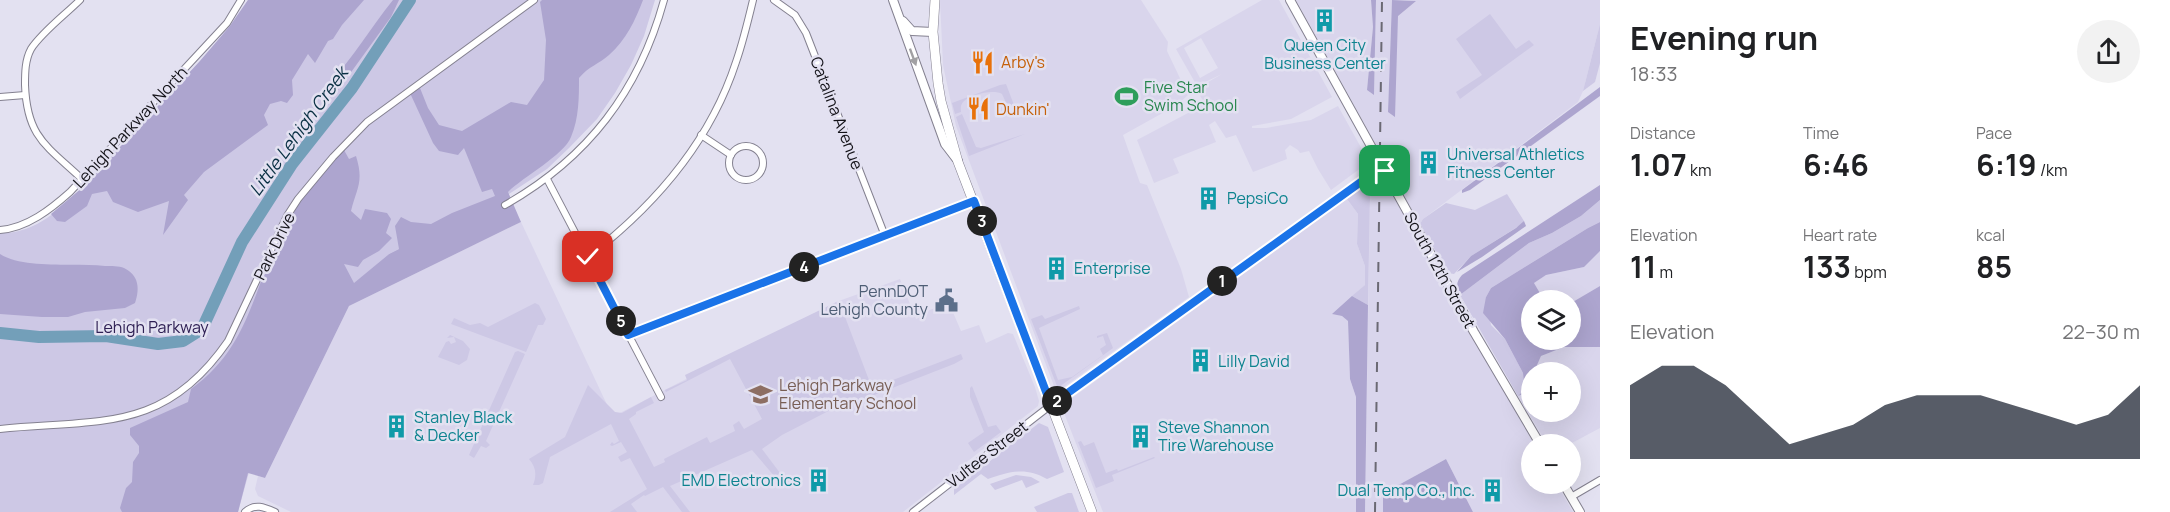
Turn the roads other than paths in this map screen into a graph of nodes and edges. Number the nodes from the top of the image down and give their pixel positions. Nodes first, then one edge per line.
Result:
1 (80, 0) edge
2 (241, 0) edge
3 (534, 0) edge
4 (664, 0) edge
5 (753, 0) edge
6 (774, 0) edge
7 (934, 0) edge
8 (1290, 0) edge
9 (893, 1) edge
10 (933, 32) junction
11 (25, 95) junction
12 (0, 97) edge
13 (701, 135) junction
14 (731, 155) junction
15 (958, 162) junction
16 (1383, 166) junction
17 (547, 178) junction
18 (82, 180) junction
19 (974, 201) junction
20 (505, 205) dead end
21 (0, 230) edge
22 (885, 236) junction
23 (588, 257) junction
24 (628, 335) junction
25 (661, 398) dead end
26 (1051, 405) junction
27 (0, 429) edge
28 (1534, 434) edge
29 (1600, 480) edge
30 (1569, 494) edge
31 (1571, 497) junction
32 (245, 512) edge
33 (275, 512) edge
34 (913, 512) edge
35 (1092, 512) edge
36 (1580, 512) edge

1 - 11 street
2 - 18 street, Lehigh Parkway North
3 - 27 street, Park Drive
4 - 17 street
5 - 13 street
6 - 22 street, Catalina Avenue
7 - 10 main road
8 - 16 street, South 12th Street
9 - 10 street
9 -> 15 street
10 - 15 main road
11 - 12 street
11 - 18 street
13 - 14 street
13 - 23 street
14 - 14 street
15 - 19 main road
16 - 26 street, Vultee Street
16 - 28 street, South 12th Street
17 - 20 street
17 - 23 street
18 - 21 street, Lehigh Parkway North
19 - 22 street
19 - 26 main road
22 - 24 street
23 - 24 street
24 - 25 street
26 - 34 street, Vultee Street
26 - 35 main road
29 - 31 street
30 - 31 street
31 - 36 street
32 - 33 street

